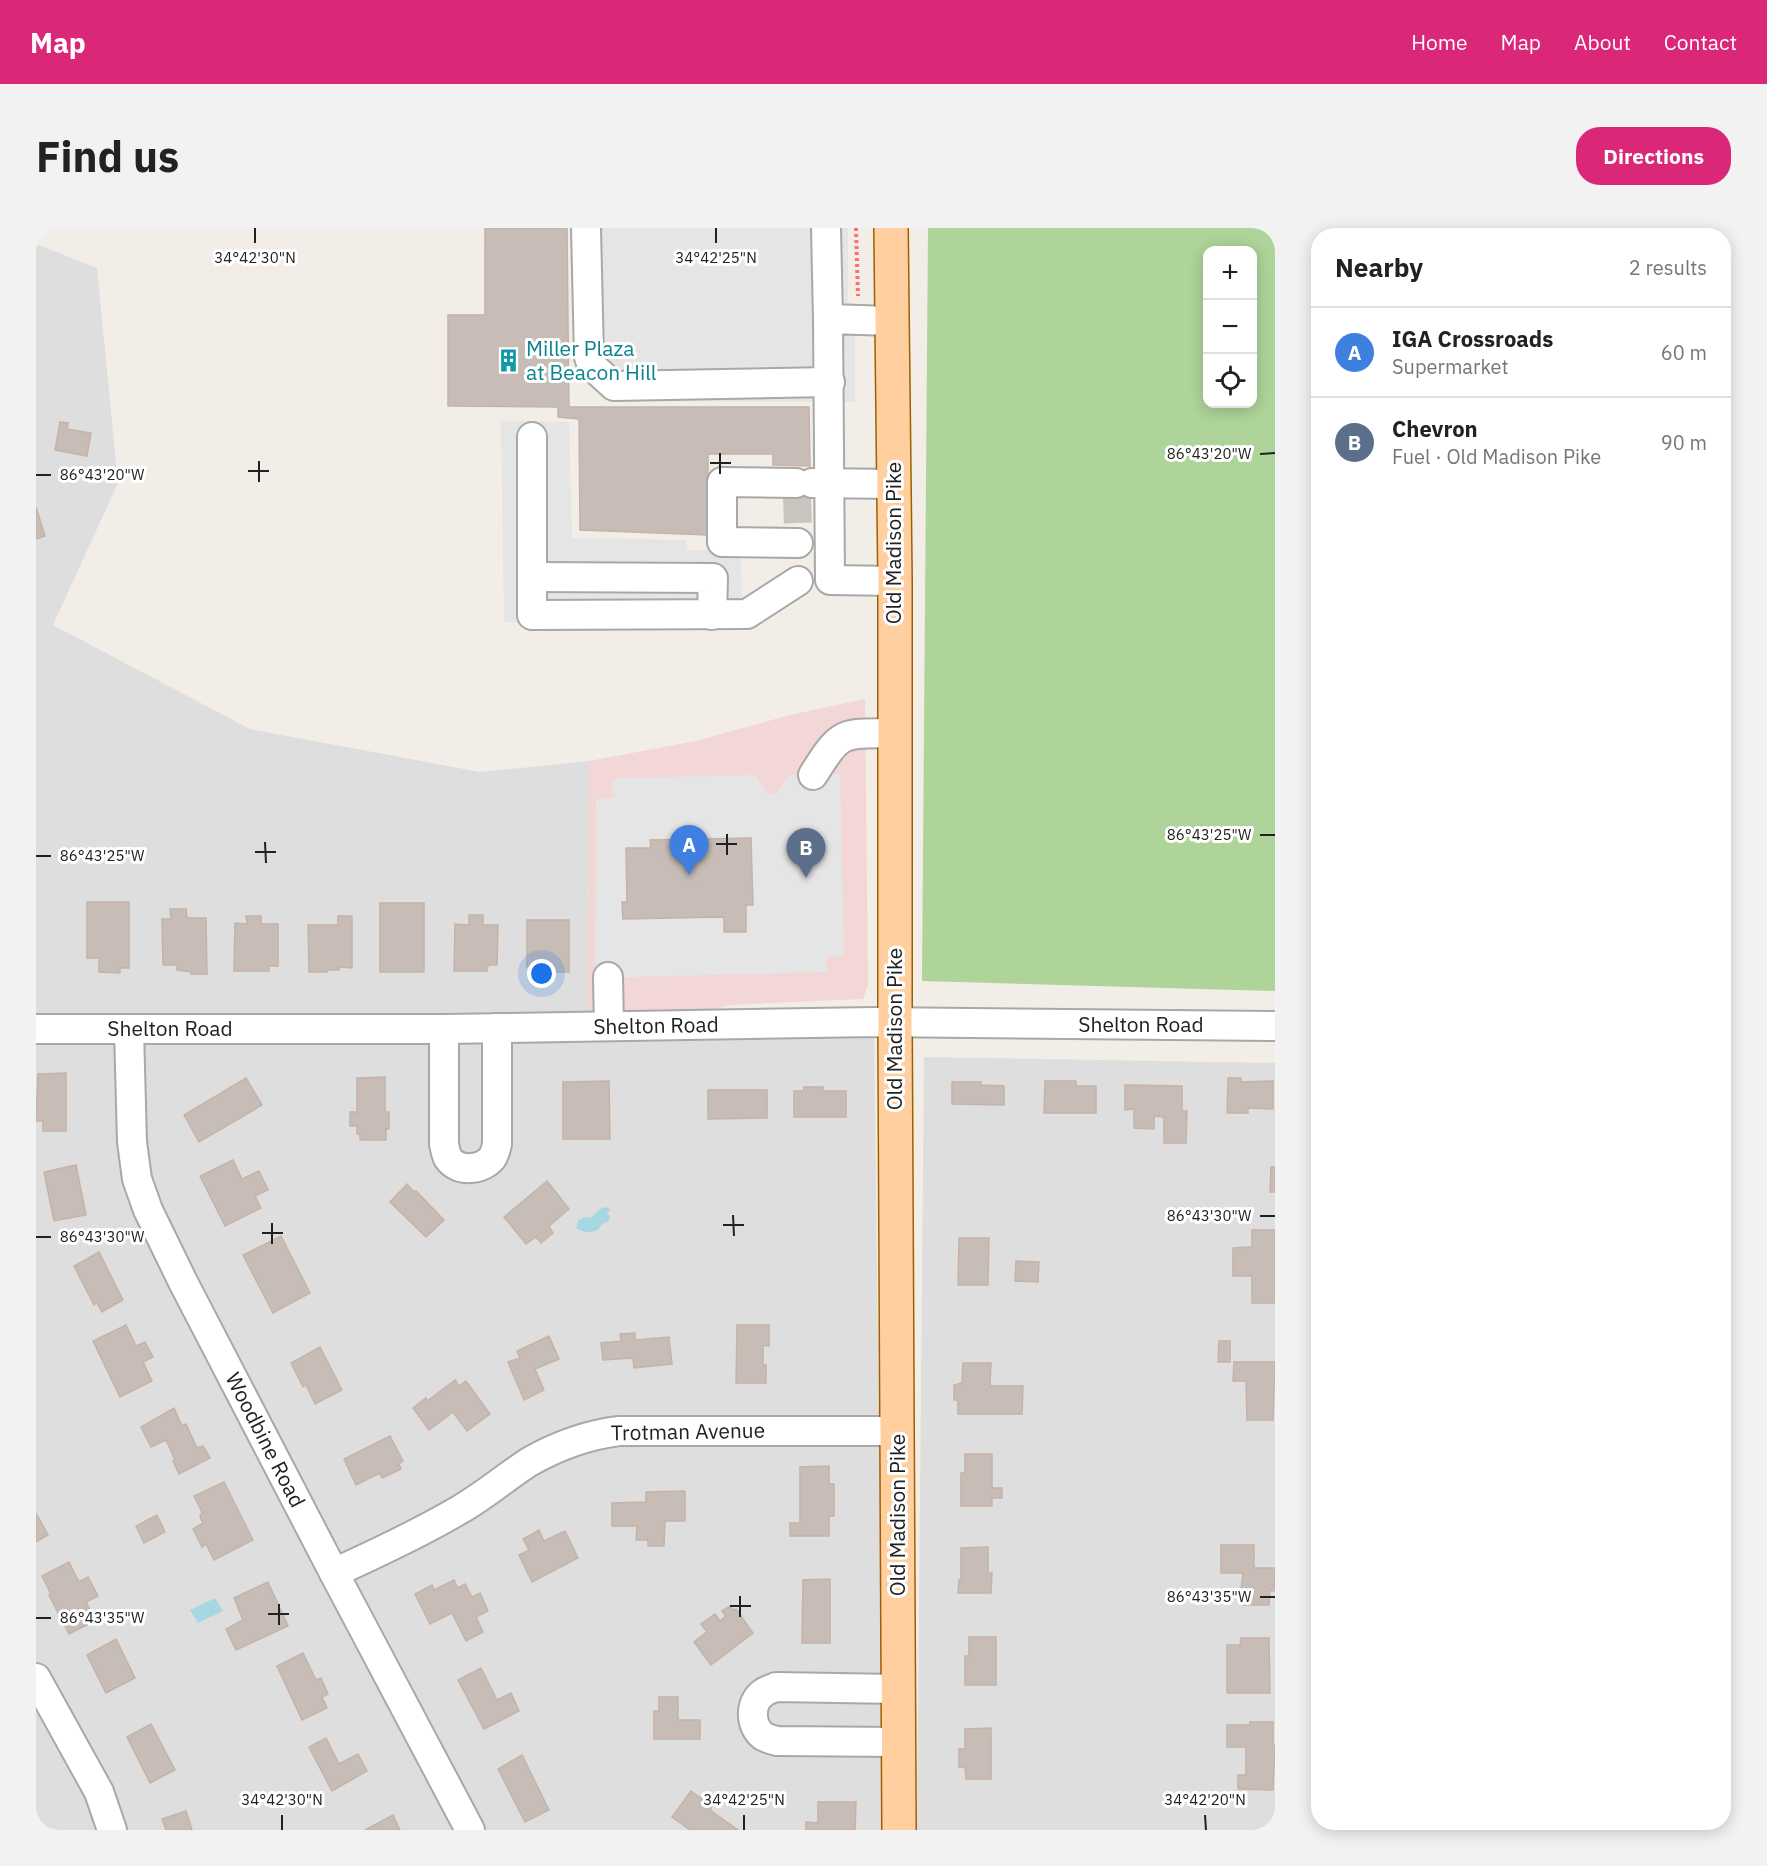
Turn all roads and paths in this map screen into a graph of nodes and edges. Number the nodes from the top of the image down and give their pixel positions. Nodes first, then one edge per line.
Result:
1 (586, 228) edge
2 (826, 228) edge
3 (856, 228) edge
4 (891, 228) edge
5 (858, 301) dead end
6 (828, 319) junction
7 (891, 321) junction
8 (830, 382) junction
9 (532, 437) dead end
10 (831, 483) junction
11 (894, 484) junction
12 (532, 577) junction
13 (830, 580) junction
14 (798, 581) junction
15 (895, 581) junction
16 (712, 615) junction
17 (895, 733) junction
18 (813, 775) dead end
19 (608, 977) dead end
20 (895, 1022) junction
21 (609, 1026) junction
22 (1275, 1026) edge
23 (497, 1028) junction
24 (36, 1029) edge
25 (444, 1029) junction
26 (129, 1030) junction
27 (898, 1431) junction
28 (334, 1573) junction
29 (897, 1689) junction
30 (39, 1691) edge
31 (898, 1742) junction
32 (112, 1830) edge
33 (470, 1830) edge
34 (900, 1830) edge

1 - 8 street
2 - 6 street
3 - 5 path
4 - 7 main road, Old Madison Pike
6 - 7 street
6 - 8 street
7 - 11 main road, Old Madison Pike
8 - 10 street
9 - 12 street
10 - 11 street
10 - 13 street
10 - 14 street
11 - 15 main road, Old Madison Pike
12 - 16 street
12 - 16 street
13 - 14 street
13 - 15 street
14 - 16 street
15 - 17 main road, Old Madison Pike
17 - 18 street
17 - 20 main road, Old Madison Pike
19 - 21 street
20 - 21 street, Shelton Road
20 - 22 street, Shelton Road
20 - 27 main road, Old Madison Pike
21 - 23 street, Shelton Road
23 - 25 street, Shelton Road
23 - 25 street
24 - 26 street, Shelton Road
25 - 26 street, Shelton Road
26 - 28 street, Woodbine Road
27 - 28 street, Trotman Avenue
27 - 29 main road, Old Madison Pike
28 - 33 street, Woodbine Road
29 - 31 main road, Old Madison Pike
29 - 31 street
30 - 32 street
31 - 34 main road, Old Madison Pike

